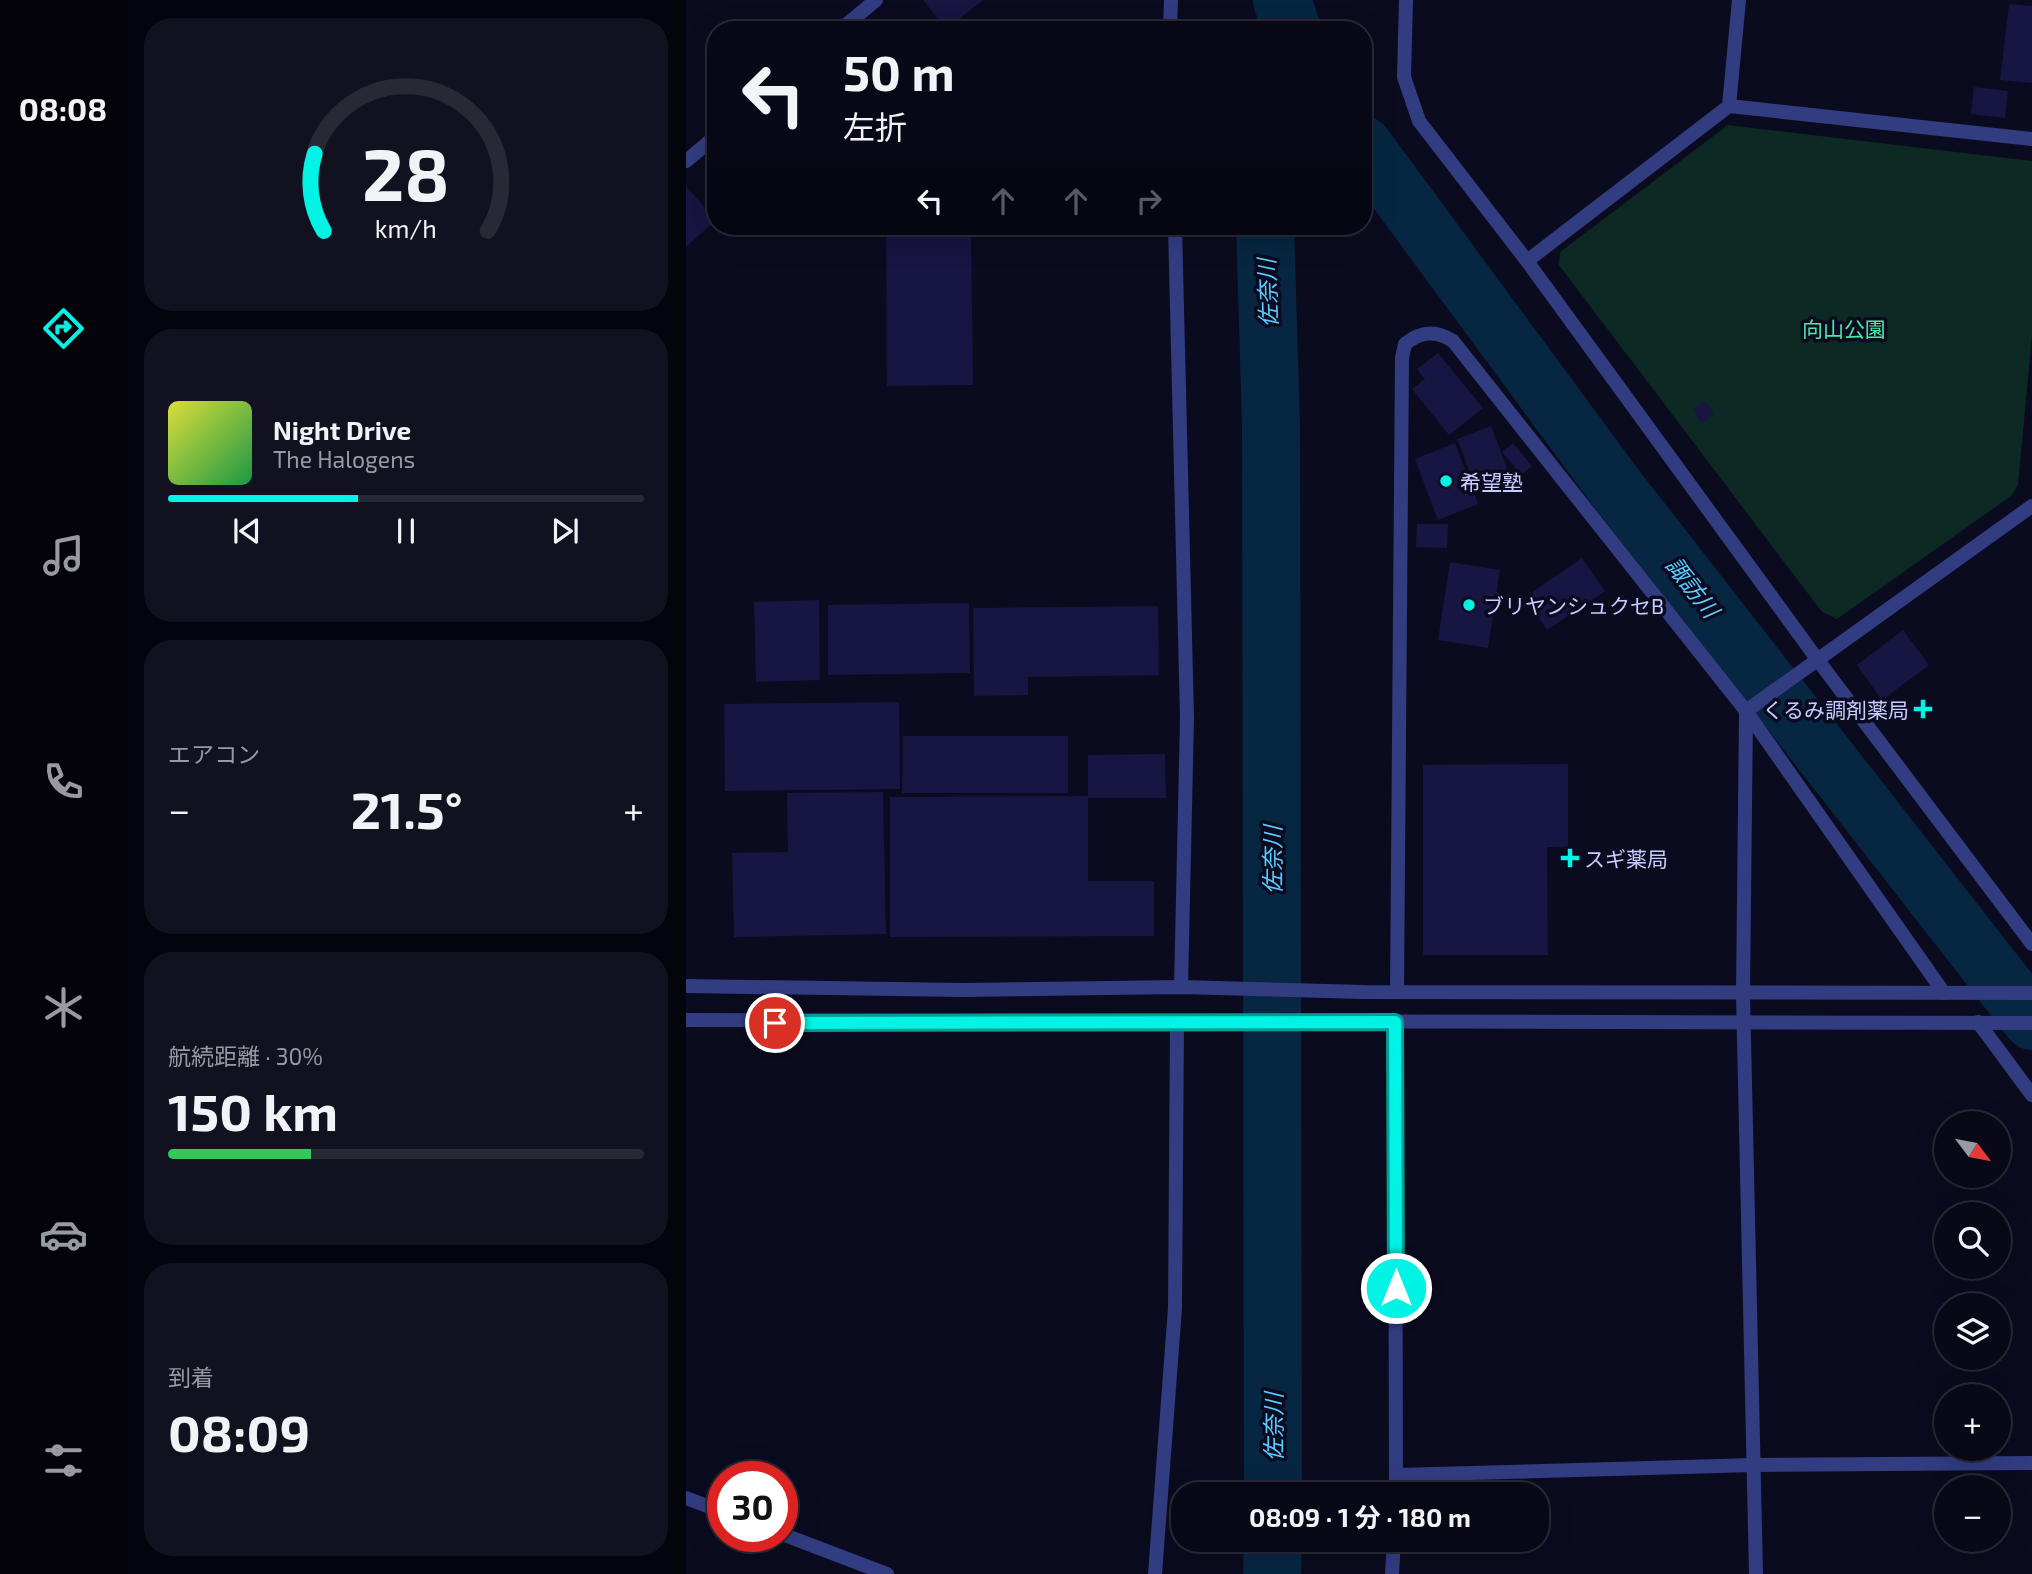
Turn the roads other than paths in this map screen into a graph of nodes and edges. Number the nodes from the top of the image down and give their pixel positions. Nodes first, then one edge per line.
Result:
1 (876, 0) edge
2 (1171, 0) edge
3 (1406, 0) edge
4 (1739, 0) edge
5 (851, 21) edge
6 (1170, 21) edge
7 (1728, 106) junction
8 (2032, 139) edge
9 (707, 144) edge
10 (686, 161) edge
11 (1175, 235) edge
12 (1527, 261) junction
13 (2032, 506) edge
14 (1817, 659) junction
15 (1746, 711) junction
16 (2032, 944) edge
17 (686, 986) edge
18 (1181, 987) junction
19 (1397, 992) junction
20 (1743, 993) junction
21 (1944, 993) junction
22 (2032, 993) edge
23 (686, 1020) edge
24 (1395, 1022) junction
25 (1978, 1022) junction
26 (1177, 1023) junction
27 (2032, 1023) edge
28 (1744, 1025) junction
29 (2032, 1095) edge
30 (2032, 1464) edge
31 (1754, 1465) junction
32 (1397, 1475) junction
33 (1397, 1482) edge
34 (686, 1498) edge
35 (707, 1506) edge
36 (798, 1540) edge
37 (1393, 1552) edge
38 (887, 1574) edge
39 (1155, 1574) edge
40 (1392, 1574) edge
41 (1756, 1574) edge

1 - 5 street
2 - 6 street
3 - 12 street
4 - 7 street
7 - 8 street
7 - 12 street
9 - 10 street
11 - 18 street
12 - 14 street
13 - 14 street
14 - 15 street
14 - 16 street
15 - 19 street
15 - 20 street
15 - 21 street
17 - 18 street
18 - 19 street
19 - 20 street
20 - 21 street
20 - 28 street
21 - 22 street
23 - 26 street
24 - 26 street
24 - 28 street
24 - 32 street
25 - 27 street
25 - 28 street
25 - 29 street
26 - 39 street
28 - 31 street
30 - 31 street
31 - 32 street
31 - 41 street
32 - 33 street
34 - 35 street
36 - 38 street
37 - 40 street

